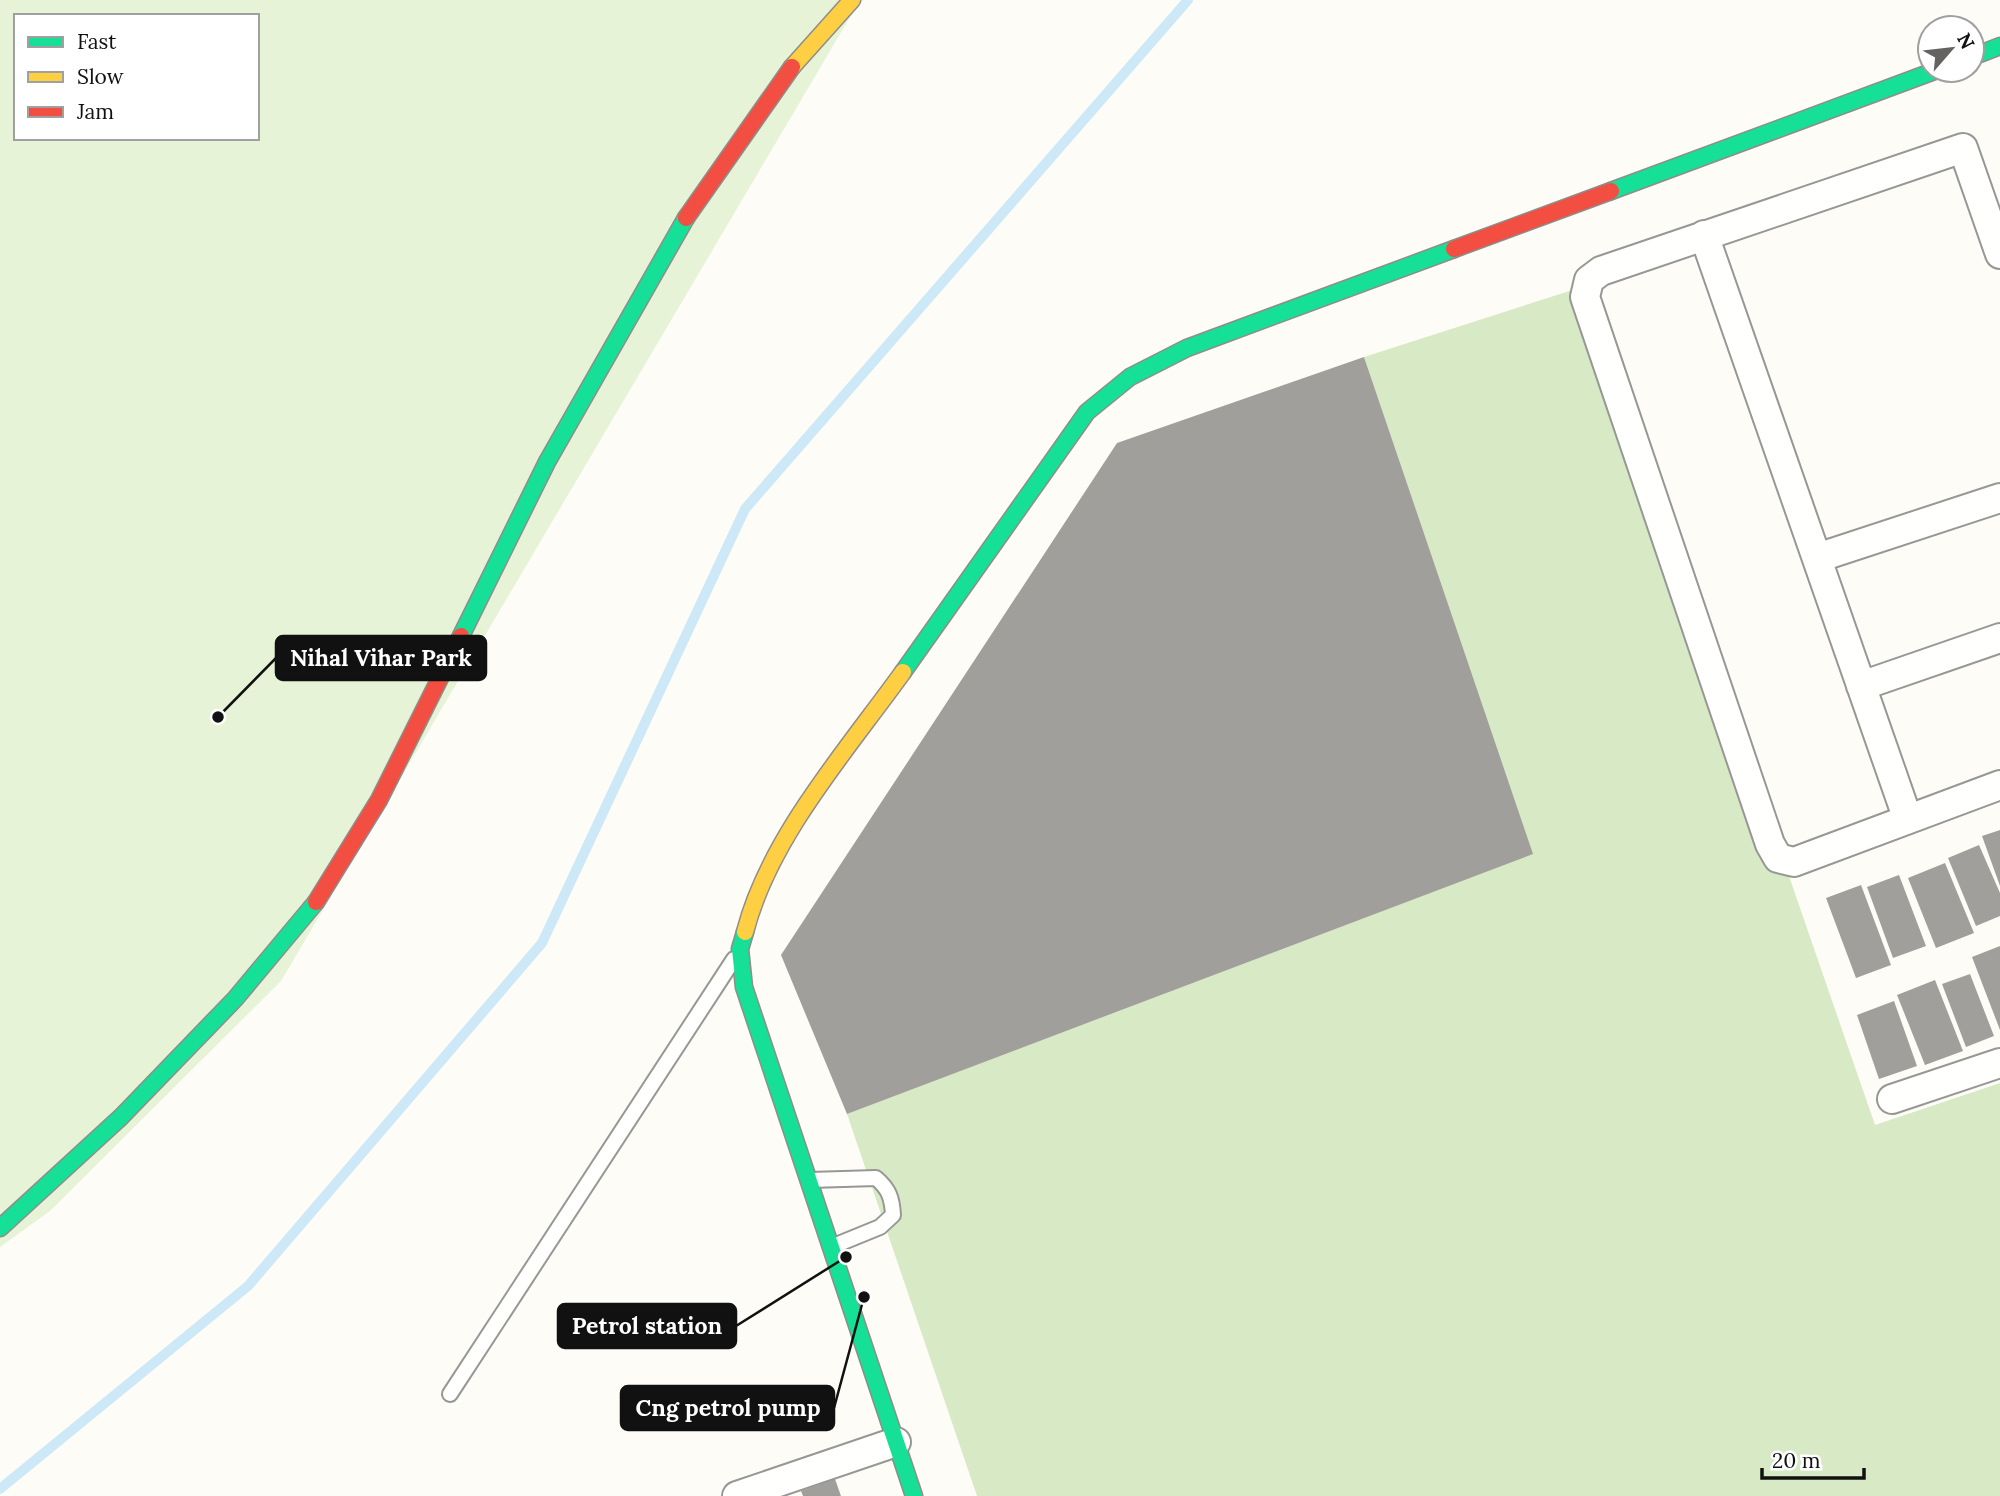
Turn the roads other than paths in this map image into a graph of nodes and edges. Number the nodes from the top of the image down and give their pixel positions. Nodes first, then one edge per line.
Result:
1 (852, 0) edge
2 (1916, 78) edge
3 (1704, 235) junction
4 (2000, 254) edge
5 (2000, 498) edge
6 (1816, 558) junction
7 (2000, 638) edge
8 (1861, 686) junction
9 (2000, 785) edge
10 (1907, 817) junction
11 (740, 949) junction
12 (2000, 1063) edge
13 (1892, 1099) dead end
14 (808, 1180) junction
15 (0, 1228) edge
16 (831, 1247) junction
17 (450, 1394) dead end
18 (896, 1442) junction
19 (737, 1496) edge
20 (914, 1496) edge

1 - 15 street
2 - 11 street
3 - 4 street
3 - 6 street
3 - 10 street
5 - 6 street
6 - 8 street
7 - 8 street
8 - 10 street
9 - 10 street
11 - 14 street
11 - 17 lane
12 - 13 street
14 - 16 street
14 - 16 lane
16 - 18 street
18 - 19 street
18 - 20 street

